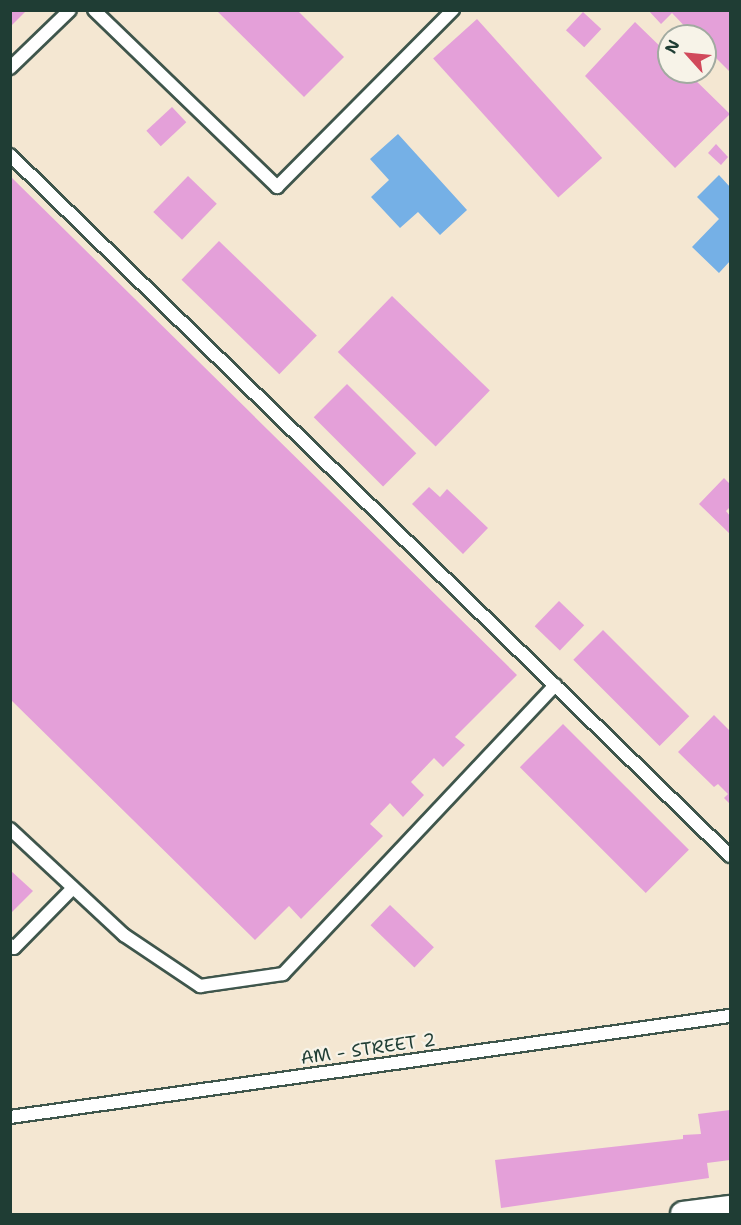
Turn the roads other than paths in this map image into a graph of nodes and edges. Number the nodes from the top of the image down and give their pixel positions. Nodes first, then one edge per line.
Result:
1 (70, 10) edge
2 (94, 10) edge
3 (453, 10) edge
4 (10, 68) edge
5 (10, 155) edge
6 (555, 684) junction
7 (10, 830) edge
8 (730, 856) edge
9 (73, 888) junction
10 (10, 945) edge
11 (730, 1016) edge
12 (10, 1118) edge
13 (730, 1208) edge
14 (683, 1215) edge

1 - 4 lane
2 - 3 lane
5 - 6 lane
6 - 8 lane
6 - 9 lane
7 - 9 lane
9 - 10 lane
11 - 12 lane, AM - STREET 2
13 - 14 street

